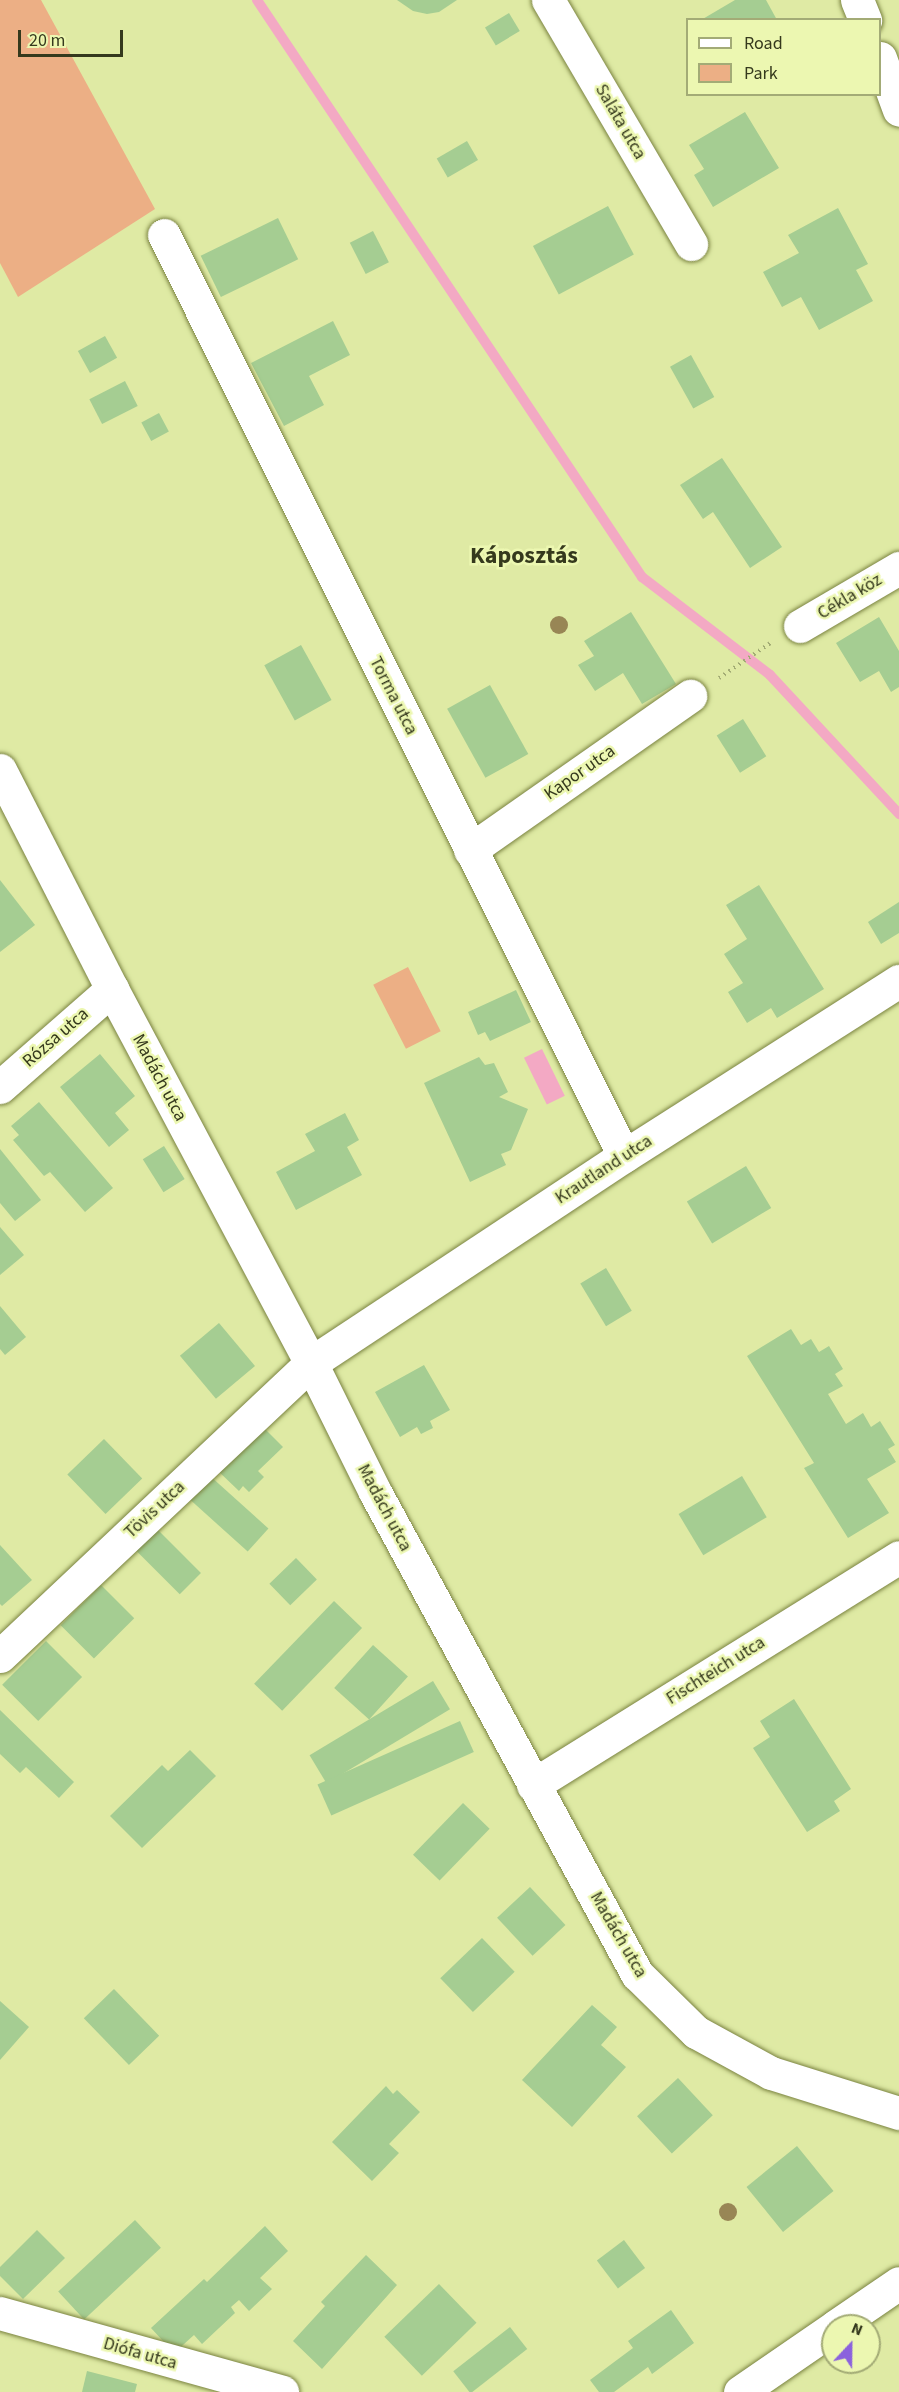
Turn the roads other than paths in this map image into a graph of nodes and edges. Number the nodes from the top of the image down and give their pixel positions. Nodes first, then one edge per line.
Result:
1 (548, 0) edge
2 (858, 0) edge
3 (864, 18) edge
4 (881, 63) edge
5 (899, 110) edge
6 (164, 235) dead end
7 (691, 244) dead end
8 (899, 568) edge
9 (787, 634) road end
10 (690, 696) dead end
11 (0, 770) edge
12 (470, 850) junction
13 (899, 981) edge
14 (112, 989) junction
15 (0, 1087) edge
16 (624, 1156) junction
17 (311, 1363) junction
18 (899, 1557) edge
19 (0, 1656) edge
20 (533, 1785) junction
21 (899, 2113) edge
22 (899, 2283) edge
23 (0, 2313) edge
24 (854, 2314) edge
25 (821, 2337) edge
26 (282, 2392) edge
27 (740, 2392) edge

1 - 7 street, Saláta utca
2 - 3 street
4 - 5 street
6 - 12 street, Torma utca
8 - 9 street, Cékla köz
10 - 12 street, Kapor utca
11 - 14 street, Madách utca
12 - 16 street, Torma utca
13 - 16 street, Krautland utca
14 - 15 street, Rózsa utca
14 - 17 street, Madách utca
16 - 17 street, Krautland utca
17 - 19 street, Tövis utca
17 - 20 street, Madách utca
18 - 20 street, Fischteich utca
20 - 21 street, Madách utca
22 - 24 street
23 - 26 street, Diófa utca
25 - 27 street

